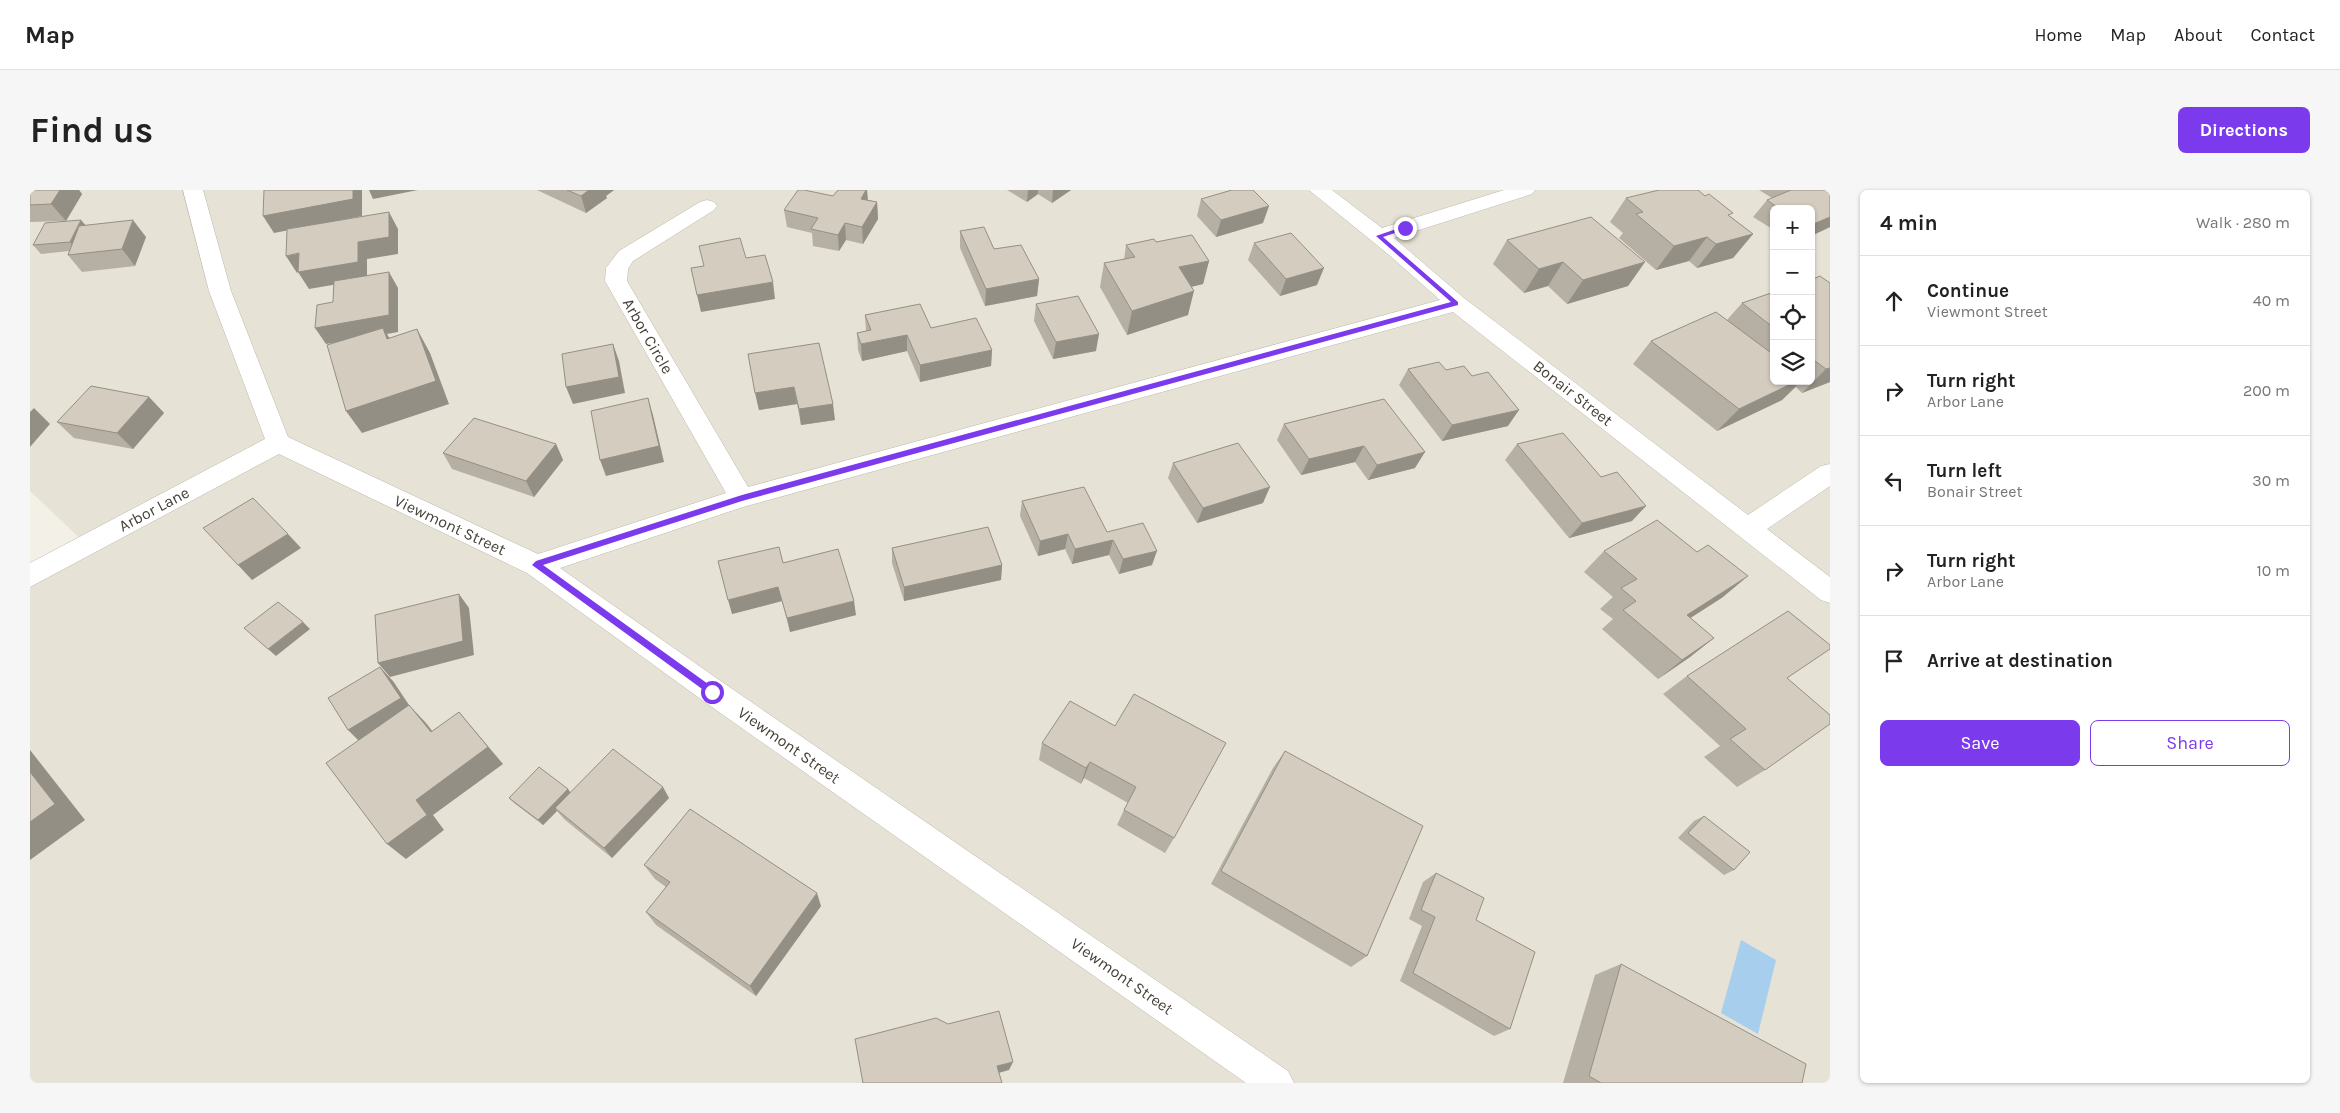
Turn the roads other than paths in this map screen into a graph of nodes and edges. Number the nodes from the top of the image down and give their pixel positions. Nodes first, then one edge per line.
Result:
1 (193, 190) edge
2 (1319, 190) edge
3 (1525, 190) edge
4 (707, 206) dead end
5 (1379, 236) junction
6 (1456, 303) junction
7 (278, 443) junction
8 (1830, 473) edge
9 (742, 498) junction
10 (1748, 528) junction
11 (536, 565) junction
12 (30, 576) edge
13 (1830, 592) edge
14 (1242, 1072) edge
15 (1276, 1083) edge

1 - 7 street
2 - 5 street, Bonair Street
3 - 5 street
4 - 9 street, Arbor Circle
5 - 6 street, Bonair Street
6 - 9 street
6 - 10 street, Bonair Street
7 - 11 street, Viewmont Street
7 - 12 street, Arbor Lane
8 - 10 street
9 - 11 street
10 - 13 street, Bonair Street
11 - 14 street, Viewmont Street
14 - 15 street, Viewmont Street

